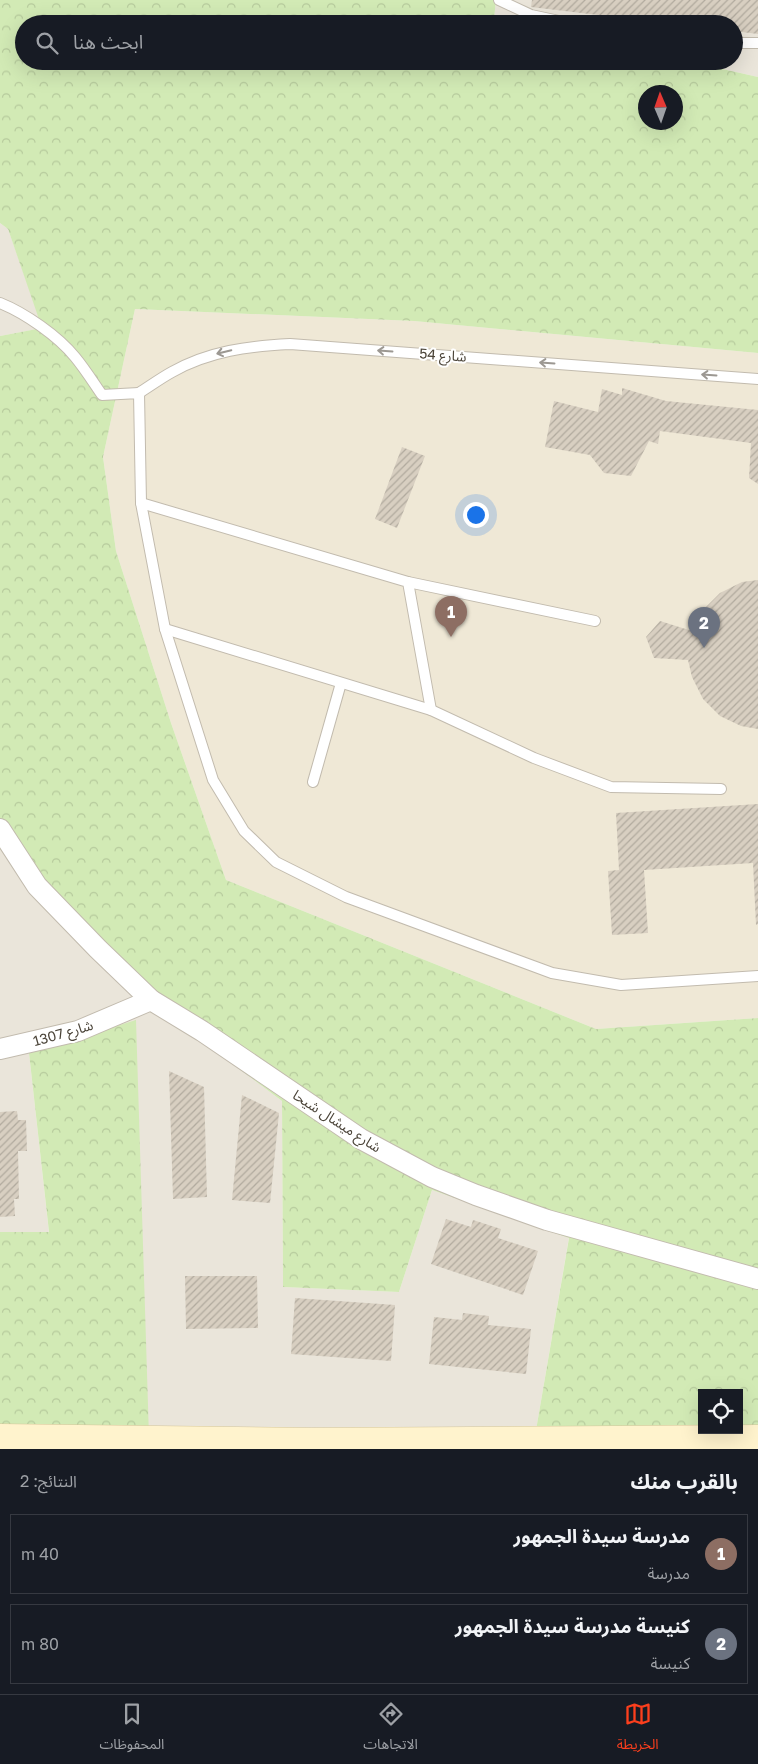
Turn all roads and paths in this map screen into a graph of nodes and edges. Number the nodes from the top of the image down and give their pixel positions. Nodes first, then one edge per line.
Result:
1 (499, 0) edge
2 (531, 15) edge
3 (743, 42) edge
4 (758, 43) edge
5 (0, 303) edge
6 (758, 378) edge
7 (139, 393) junction
8 (141, 502) junction
9 (408, 582) junction
10 (595, 621) dead end
11 (165, 629) junction
12 (341, 683) junction
13 (431, 710) junction
14 (313, 782) dead end
15 (721, 789) dead end
16 (0, 828) edge
17 (758, 976) edge
18 (151, 1000) junction
19 (0, 1049) edge
20 (758, 1280) edge
21 (0, 1438) edge
22 (758, 1439) edge

1 - 2 lane
3 - 4 lane
5 - 7 lane
6 -> 7 lane, شارع 54
7 - 8 lane
8 - 9 lane
8 - 11 lane
9 - 10 lane
9 - 13 lane
11 - 12 lane
11 - 17 lane
12 - 13 lane
12 - 14 lane
13 - 15 lane
16 - 18 street, شارع ميشال شيحا
18 - 19 street, شارع 1307
18 - 20 street, شارع ميشال شيحا
21 - 22 main road

